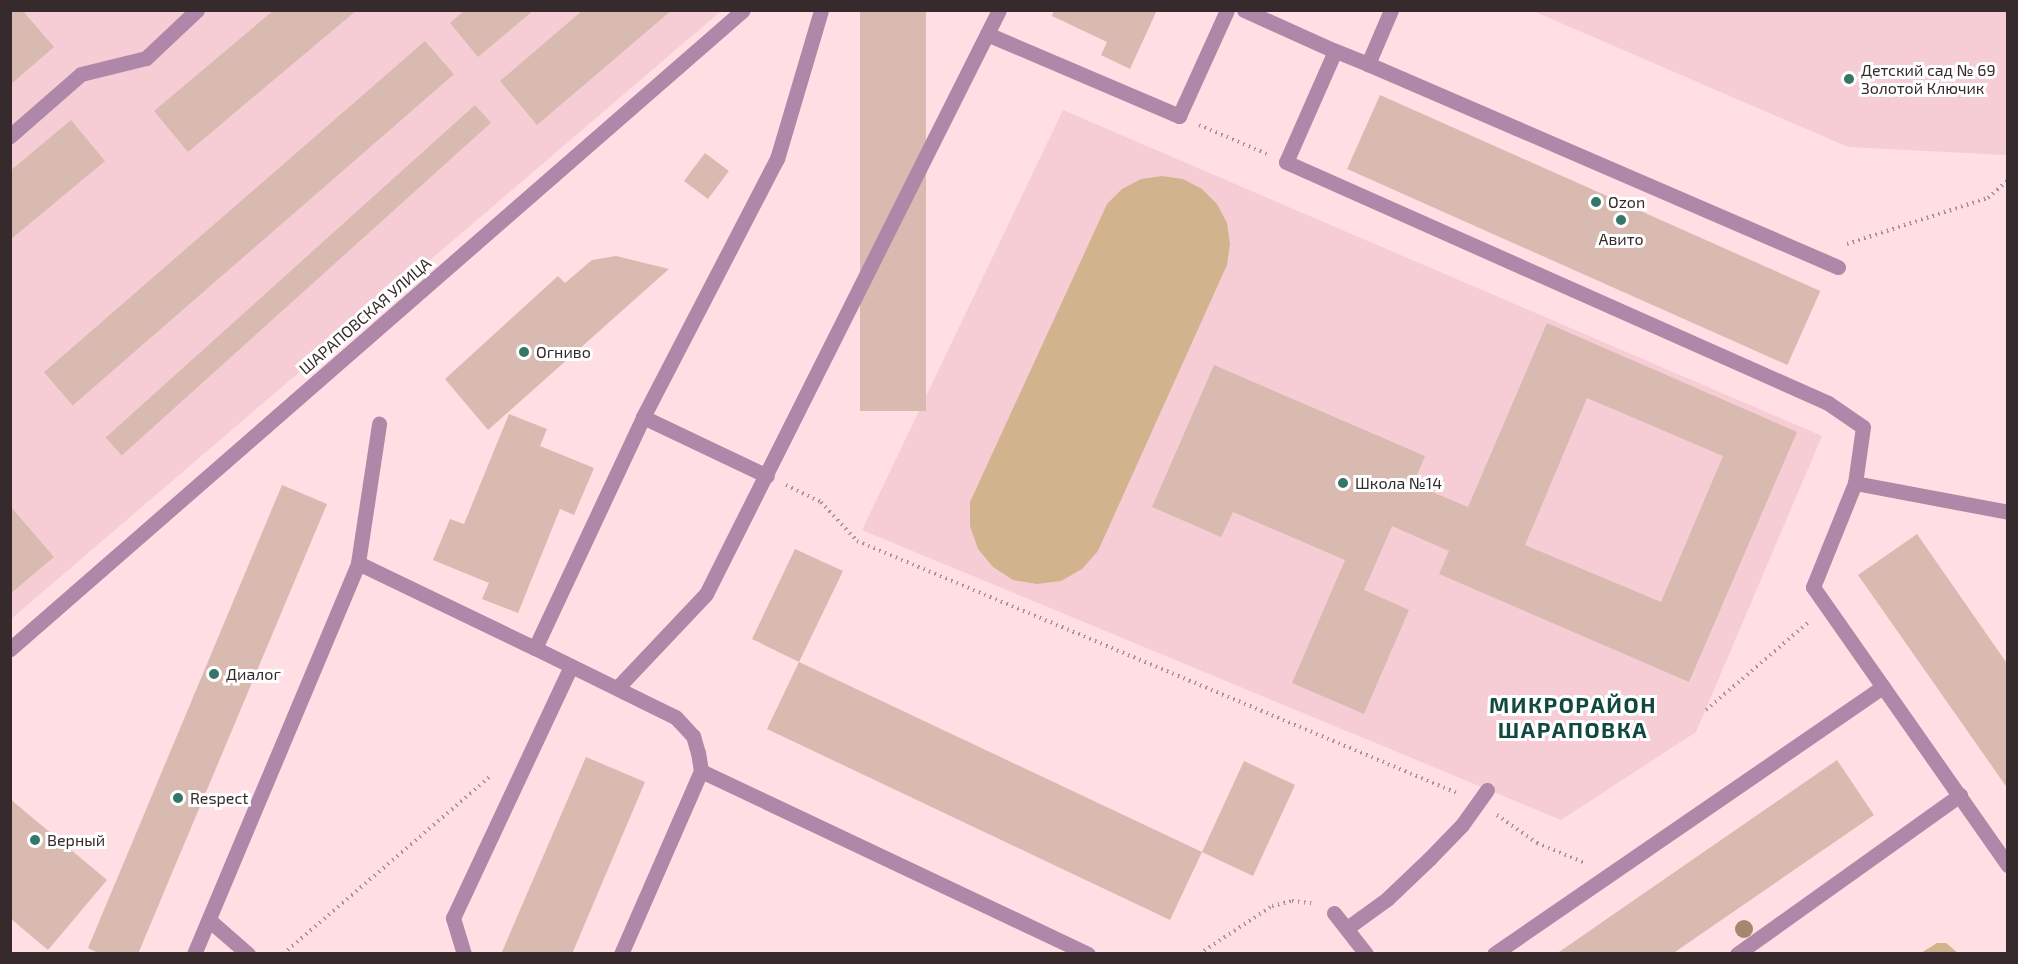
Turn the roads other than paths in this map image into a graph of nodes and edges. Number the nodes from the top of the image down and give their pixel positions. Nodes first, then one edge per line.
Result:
1 (197, 10) edge
2 (743, 10) edge
3 (821, 10) edge
4 (999, 10) edge
5 (1227, 10) edge
6 (1244, 10) edge
7 (1391, 10) edge
8 (987, 34) junction
9 (1335, 51) junction
10 (1368, 64) junction
11 (10, 136) edge
12 (1838, 267) dead end
13 (643, 417) junction
14 (379, 424) dead end
15 (767, 476) junction
16 (1855, 483) junction
17 (2007, 512) edge
18 (358, 563) junction
19 (535, 648) junction
20 (10, 649) edge
21 (571, 666) junction
22 (618, 687) junction
23 (1883, 687) junction
24 (701, 771) junction
25 (1960, 795) junction
26 (1483, 796) road end
27 (2007, 865) edge
28 (1334, 913) road end
29 (209, 920) junction
30 (1347, 928) junction
31 (194, 954) edge
32 (248, 954) edge
33 (464, 954) edge
34 (621, 954) edge
35 (1088, 954) edge
36 (1366, 954) edge
37 (1494, 954) edge
38 (1737, 954) edge

1 - 11 street
2 - 20 street, ШАРАПОВСКАЯ УЛИЦА
3 - 13 street
4 - 8 street
5 - 8 street
6 - 9 street
7 - 10 street
8 - 15 street
9 - 10 street
9 - 16 street
10 - 12 street
13 - 15 street
13 - 19 street
14 - 18 street
15 - 22 street
16 - 17 street
16 - 23 street
18 - 19 street
18 - 29 street
19 - 21 street
21 - 22 street
21 - 33 street
22 - 24 street
23 - 25 street
23 - 37 street
24 - 34 street
24 - 35 street
25 - 27 street
25 - 38 street
26 - 30 street
28 - 30 street
29 - 31 street
29 - 32 street
30 - 36 street

